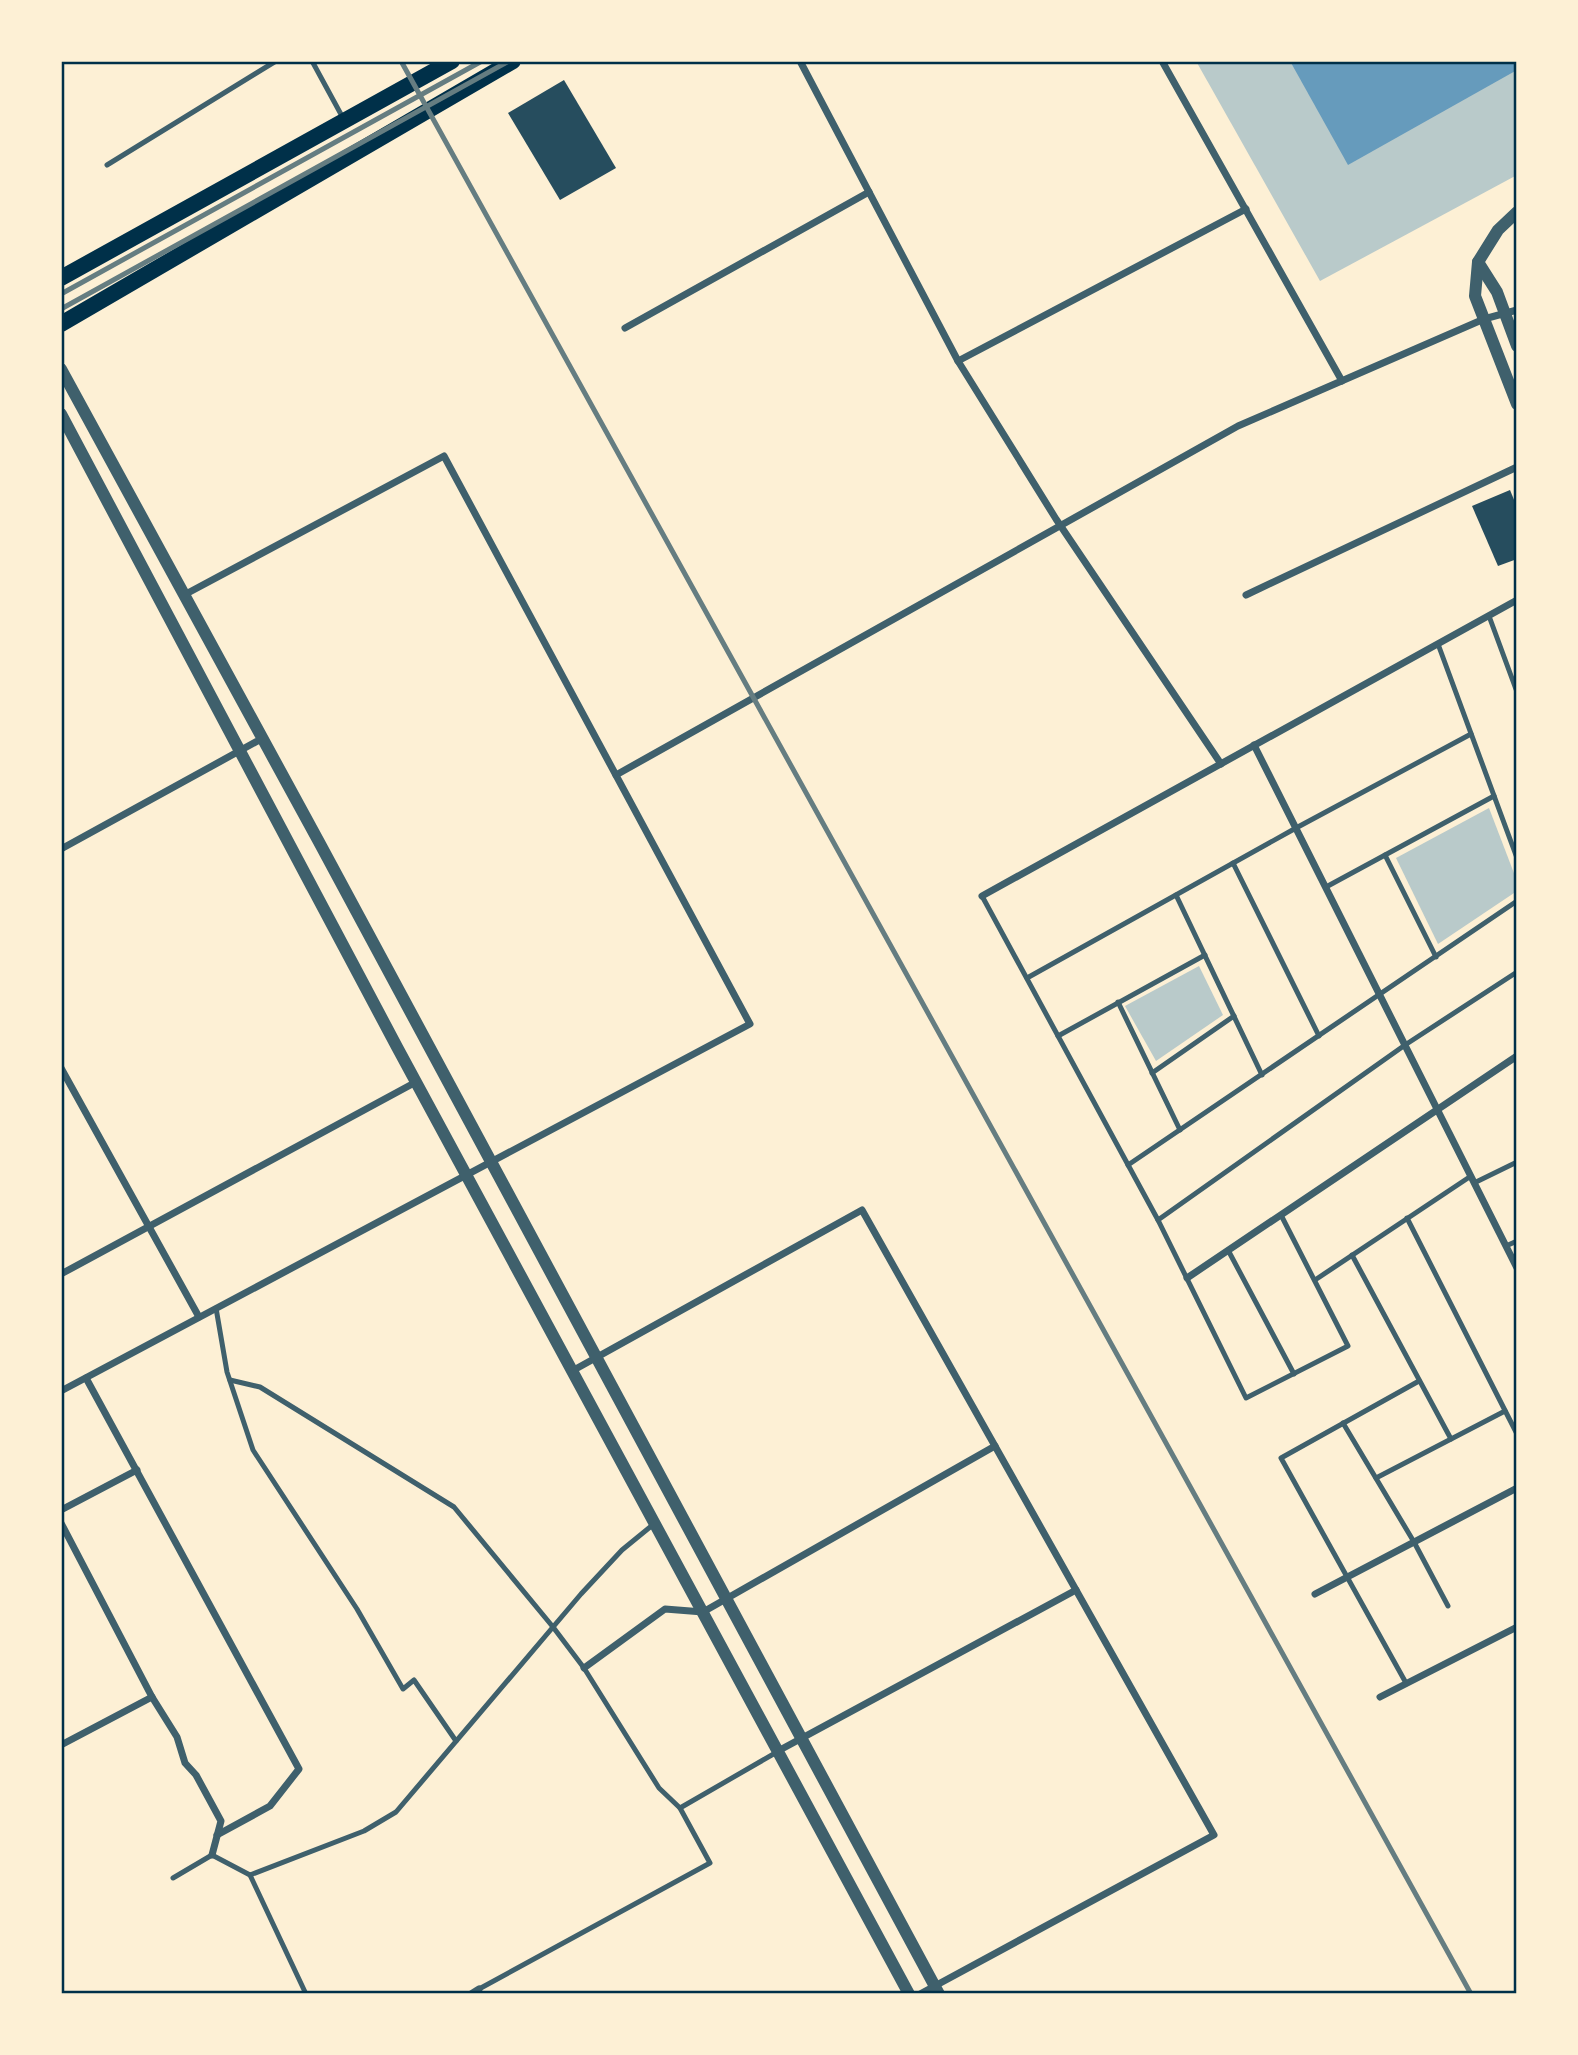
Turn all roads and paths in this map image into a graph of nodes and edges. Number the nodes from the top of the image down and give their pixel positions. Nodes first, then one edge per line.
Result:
1 (276, 61) edge
2 (312, 61) edge
3 (452, 61) edge
4 (513, 61) edge
5 (800, 61) edge
6 (1162, 61) edge
7 (344, 121) junction
8 (107, 165) dead end
9 (869, 192) junction
10 (1246, 209) junction
11 (1517, 212) edge
12 (1478, 262) junction
13 (61, 278) edge
14 (1511, 311) edge
15 (1484, 320) junction
16 (61, 324) edge
17 (625, 328) dead end
18 (1517, 346) edge
19 (958, 361) junction
20 (61, 369) edge
21 (1342, 381) junction
22 (1517, 404) edge
23 (61, 414) edge
24 (1517, 467) edge
25 (1061, 525) junction
26 (184, 595) junction
27 (1246, 595) dead end
28 (1517, 600) edge
29 (1489, 616) junction
30 (1438, 644) junction
31 (1517, 692) edge
32 (1471, 734) junction
33 (263, 738) junction
34 (1254, 745) junction
35 (240, 751) junction
36 (1222, 764) junction
37 (616, 775) junction
38 (1494, 796) junction
39 (1296, 828) junction
40 (61, 849) edge
41 (1385, 855) junction
42 (1517, 858) edge
43 (1233, 863) junction
44 (1326, 887) junction
45 (1176, 895) junction
46 (982, 896) joint
47 (1517, 901) edge
48 (1205, 955) junction
49 (1436, 957) junction
50 (1517, 972) edge
51 (1027, 978) junction
52 (1380, 995) junction
53 (1118, 1002) junction
54 (1234, 1016) junction
55 (1058, 1035) junction
56 (1319, 1036) junction
57 (1405, 1045) junction
58 (1517, 1056) edge
59 (61, 1068) edge
60 (1152, 1073) junction
61 (1262, 1074) junction
62 (416, 1082) junction
63 (1437, 1109) junction
64 (1180, 1130) junction
65 (491, 1161) junction
66 (1517, 1162) edge
67 (1128, 1165) junction
68 (466, 1174) junction
69 (1472, 1179) junction
70 (1281, 1215) junction
71 (1407, 1218) junction
72 (1158, 1220) junction
73 (149, 1226) junction
74 (1517, 1241) edge
75 (1506, 1246) junction
76 (1228, 1250) junction
77 (1352, 1255) junction
78 (1517, 1268) edge
79 (61, 1274) edge
80 (1187, 1278) junction
81 (1315, 1280) junction
82 (216, 1308) junction
83 (199, 1317) junction
84 (596, 1358) junction
85 (572, 1371) junction
86 (1294, 1374) junction
87 (86, 1378) junction
88 (230, 1380) junction
89 (1419, 1381) junction
90 (61, 1391) edge
91 (1505, 1411) junction
92 (1343, 1423) junction
93 (1517, 1434) edge
94 (1451, 1439) junction
95 (995, 1446) junction
96 (137, 1470) junction
97 (1376, 1478) junction
98 (1517, 1488) edge
99 (61, 1510) edge
100 (61, 1523) edge
101 (655, 1523) junction
102 (1415, 1542) junction
103 (1347, 1577) junction
104 (1076, 1590) junction
105 (1315, 1594) dead end
106 (726, 1598) junction
107 (1448, 1606) dead end
108 (703, 1612) junction
109 (553, 1627) junction
110 (1517, 1627) edge
111 (584, 1668) junction
112 (1406, 1683) junction
113 (152, 1697) junction
114 (1380, 1697) dead end
115 (802, 1739) junction
116 (457, 1741) junction
117 (61, 1745) edge
118 (778, 1751) junction
119 (680, 1808) junction
120 (217, 1835) junction
121 (212, 1854) junction
122 (250, 1875) junction
123 (173, 1878) dead end
124 (479, 1989) joint
125 (937, 1990) edge
126 (306, 1994) edge
127 (471, 1994) edge
128 (909, 1994) edge
129 (920, 1994) edge

1 - 8 lane
2 - 7 lane
3 - 7 highway
4 - 16 highway
5 - 9 street
6 - 10 street
7 - 13 highway
9 - 17 street
9 - 19 street
10 - 19 street
10 - 21 street
11 - 12 street
12 - 14 street
12 - 15 street
14 - 15 street
14 - 18 street
15 - 21 street
15 - 22 street
19 - 25 street
20 - 26 street
21 - 25 street
23 - 35 street
24 - 27 street
25 - 36 street
25 - 37 street
26 - 33 street
26 - 37 street
28 - 29 street
29 - 30 street
29 - 31 lane
30 - 32 lane
30 - 34 street
32 - 38 lane
32 - 39 lane
33 - 35 street
33 - 65 street
34 - 36 street
34 - 39 street
35 - 40 street
35 - 62 street
36 - 46 street
37 - 65 street
38 - 41 lane
38 - 42 lane
39 - 43 lane
39 - 44 street
41 - 44 lane
41 - 49 lane
43 - 45 lane
43 - 56 lane
44 - 52 street
45 - 48 lane
45 - 51 lane
46 - 51 lane
47 - 49 lane
48 - 53 lane
48 - 54 lane
49 - 52 lane
50 - 57 lane
51 - 55 lane
52 - 56 lane
52 - 57 street
53 - 55 lane
53 - 60 lane
54 - 60 lane
54 - 61 lane
55 - 67 lane
56 - 61 lane
57 - 63 street
57 - 72 lane
58 - 63 street
59 - 73 street
60 - 64 lane
61 - 64 lane
62 - 68 street
62 - 73 street
63 - 69 street
63 - 70 street
64 - 67 lane
65 - 68 street
65 - 84 street
66 - 69 lane
67 - 72 lane
68 - 82 street
68 - 85 street
69 - 71 lane
69 - 75 street
70 - 76 street
70 - 81 lane
71 - 77 lane
71 - 91 lane
72 - 80 lane
73 - 79 street
73 - 83 street
74 - 75 lane
75 - 78 street
76 - 80 street
76 - 86 lane
77 - 81 lane
77 - 89 lane
80 - 86 lane
81 - 86 lane
82 - 83 street
82 - 88 lane
83 - 87 street
84 - 85 street
84 - 95 street
84 - 106 street
85 - 101 street
87 - 90 street
87 - 96 street
88 - 109 lane
88 - 116 lane
89 - 92 lane
89 - 94 lane
91 - 93 lane
91 - 94 lane
92 - 97 lane
92 - 103 lane
94 - 97 lane
95 - 104 street
95 - 106 street
96 - 99 street
96 - 120 street
97 - 102 lane
98 - 102 street
100 - 113 street
101 - 108 street
101 - 109 lane
102 - 103 street
102 - 107 lane
103 - 105 street
103 - 112 lane
104 - 115 street
104 - 125 street
106 - 108 street
106 - 115 street
108 - 111 street
108 - 118 street
109 - 111 lane
109 - 116 lane
110 - 112 street
111 - 119 lane
112 - 114 street
113 - 117 street
113 - 120 street
115 - 118 street
115 - 125 street
116 - 122 lane
118 - 119 lane
118 - 128 street
119 - 124 lane
120 - 121 street
121 - 122 lane
121 - 123 lane
122 - 126 lane
124 - 127 street
125 - 129 street

